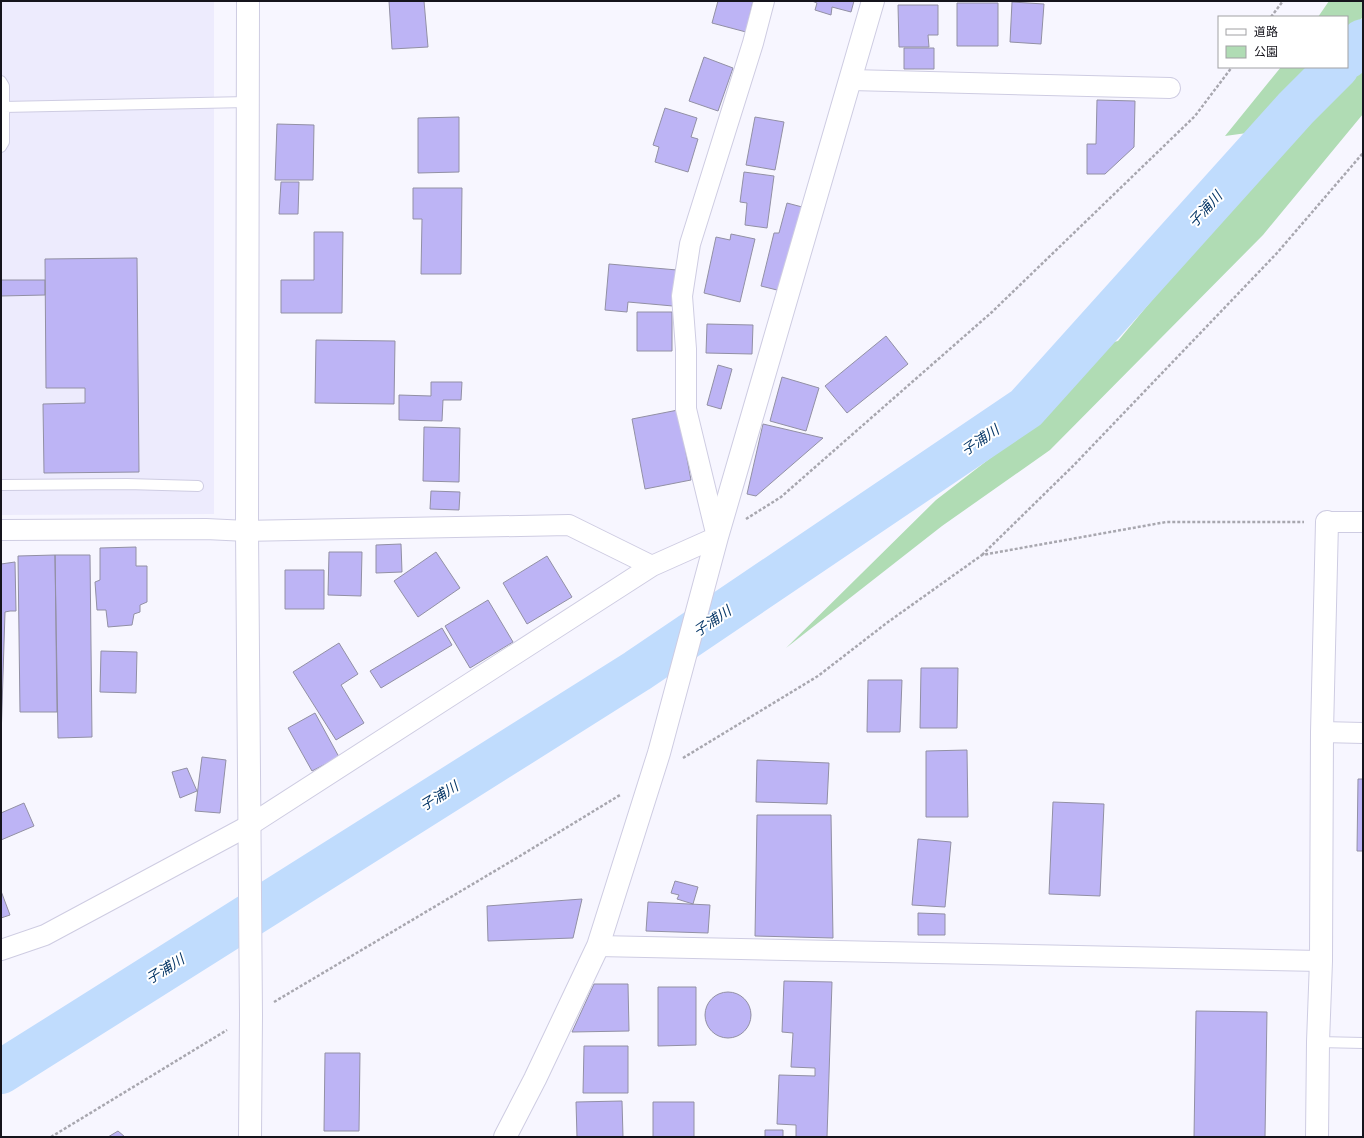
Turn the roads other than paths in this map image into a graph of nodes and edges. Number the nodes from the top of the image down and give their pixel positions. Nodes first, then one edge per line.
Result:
1 (248, 1) edge
2 (764, 1) edge
3 (873, 1) edge
4 (851, 80) junction
5 (1, 81) edge
6 (1170, 88) dead end
7 (248, 102) junction
8 (3, 107) junction
9 (1, 147) edge
10 (1, 485) edge
11 (198, 486) dead end
12 (1327, 522) joint
13 (1363, 522) edge
14 (1, 530) edge
15 (247, 531) junction
16 (718, 537) junction
17 (652, 566) junction
18 (1322, 732) junction
19 (1363, 733) edge
20 (250, 825) junction
21 (598, 946) junction
22 (1, 950) edge
23 (1321, 961) junction
24 (1318, 1042) junction
25 (1363, 1043) edge
26 (250, 1137) edge
27 (505, 1137) edge
28 (1318, 1137) edge

1 - 7 street
2 - 16 street
3 - 4 street
4 - 6 street
4 - 16 street
5 - 8 lane
7 - 8 lane
7 - 15 street
8 - 9 lane
10 - 11 lane
12 - 13 street
12 - 18 street
14 - 15 street
15 - 17 street
15 - 20 street
16 - 17 street
16 - 21 street
17 - 20 street
18 - 19 street
18 - 23 street
20 - 22 street
20 - 26 street
21 - 23 street
21 - 27 street
23 - 24 street
24 - 25 lane
24 - 28 street

